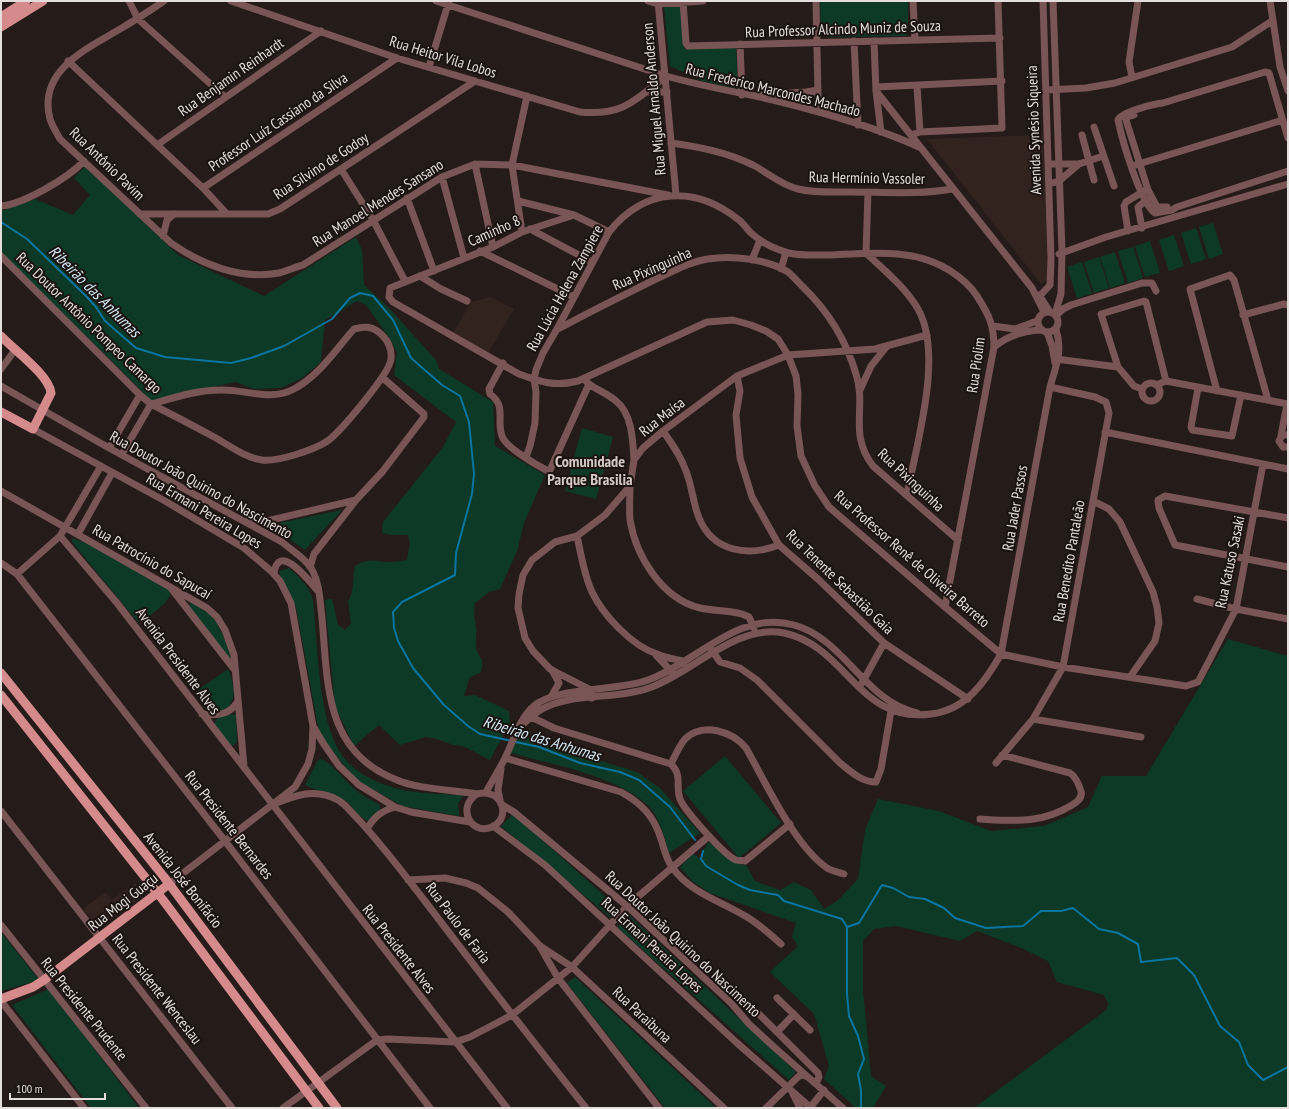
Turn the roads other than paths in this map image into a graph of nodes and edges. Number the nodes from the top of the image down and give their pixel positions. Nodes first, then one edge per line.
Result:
1 (26, 1) edge
2 (43, 1) edge
3 (128, 1) edge
4 (164, 1) edge
5 (231, 1) edge
6 (436, 1) edge
7 (648, 1) edge
8 (684, 1) edge
9 (703, 1) edge
10 (816, 1) edge
11 (913, 1) edge
12 (998, 1) edge
13 (1043, 1) edge
14 (1053, 1) edge
15 (1138, 1) edge
16 (1270, 1) edge
17 (658, 2) edge
18 (449, 3) edge
19 (1, 17) edge
20 (138, 19) junction
21 (1272, 21) junction
22 (1, 27) edge
23 (321, 31) junction
24 (1000, 38) junction
25 (915, 40) junction
26 (854, 41) junction
27 (874, 41) junction
28 (816, 42) junction
29 (740, 44) junction
30 (397, 58) junction
31 (68, 61) junction
32 (429, 67) junction
33 (666, 76) junction
34 (1132, 77) junction
35 (475, 81) junction
36 (1002, 81) junction
37 (917, 86) junction
38 (876, 89) junction
39 (1056, 89) junction
40 (818, 90) junction
41 (1046, 90) junction
42 (1288, 91) edge
43 (646, 92) junction
44 (667, 92) junction
45 (745, 95) junction
46 (527, 96) junction
47 (226, 98) junction
48 (1163, 104) junction
49 (834, 118) junction
50 (1283, 120) junction
51 (858, 125) junction
52 (1094, 128) dead end
53 (881, 132) junction
54 (920, 132) junction
55 (911, 135) junction
56 (1082, 135) dead end
57 (1288, 138) edge
58 (671, 143) junction
59 (157, 145) junction
60 (919, 146) junction
61 (1103, 156) junction
62 (84, 161) junction
63 (1089, 161) junction
64 (475, 164) junction
65 (1048, 164) junction
66 (1059, 164) junction
67 (1079, 164) junction
68 (1140, 164) junction
69 (512, 165) junction
70 (1132, 166) junction
71 (341, 169) junction
72 (1288, 171) edge
73 (442, 177) junction
74 (1094, 180) dead end
75 (1059, 181) junction
76 (1049, 184) junction
77 (1288, 184) edge
78 (1114, 186) dead end
79 (203, 188) junction
80 (952, 189) junction
81 (1144, 191) junction
82 (868, 192) junction
83 (674, 195) junction
84 (408, 198) junction
85 (1148, 199) junction
86 (518, 201) junction
87 (1, 206) edge
88 (140, 214) junction
89 (174, 214) junction
90 (227, 214) junction
91 (574, 215) junction
92 (374, 220) junction
93 (1142, 228) junction
94 (530, 229) junction
95 (1128, 231) junction
96 (522, 232) junction
97 (609, 232) junction
98 (163, 236) junction
99 (760, 240) junction
100 (493, 247) junction
101 (774, 248) joint
102 (1062, 251) junction
103 (480, 252) junction
104 (786, 252) junction
105 (866, 254) junction
106 (1, 256) edge
107 (464, 258) junction
108 (1051, 259) junction
109 (752, 260) junction
110 (592, 262) junction
111 (781, 269) junction
112 (434, 271) junction
113 (420, 276) junction
114 (405, 281) junction
115 (1050, 285) junction
116 (390, 288) joint
117 (1062, 290) junction
118 (1156, 291) dead end
119 (1039, 297) junction
120 (574, 298) junction
121 (467, 301) dead end
122 (1288, 305) edge
123 (1052, 313) junction
124 (1243, 315) junction
125 (1037, 321) junction
126 (993, 326) junction
127 (557, 329) junction
128 (1056, 329) junction
129 (1044, 331) junction
130 (927, 335) junction
131 (1, 336) edge
132 (887, 346) junction
133 (994, 347) junction
134 (15, 350) junction
135 (849, 352) junction
136 (788, 355) junction
137 (1057, 359) junction
138 (503, 364) junction
139 (1118, 368) junction
140 (1, 369) edge
141 (737, 376) junction
142 (382, 378) junction
143 (534, 379) junction
144 (586, 381) junction
145 (1166, 381) junction
146 (1156, 385) junction
147 (1, 386) edge
148 (1050, 388) junction
149 (1198, 388) junction
150 (1142, 389) junction
151 (860, 390) junction
152 (1217, 391) junction
153 (140, 395) junction
154 (1241, 395) junction
155 (1268, 400) junction
156 (151, 404) junction
157 (1287, 404) edge
158 (44, 410) junction
159 (1, 412) edge
160 (33, 429) junction
161 (663, 431) junction
162 (1105, 432) junction
163 (1284, 436) edge
164 (1288, 446) edge
165 (109, 448) junction
166 (122, 454) junction
167 (526, 457) junction
168 (634, 460) junction
169 (1263, 464) junction
170 (101, 466) junction
171 (1288, 469) edge
172 (112, 472) junction
173 (630, 486) junction
174 (1, 491) edge
175 (907, 495) junction
176 (356, 500) junction
177 (1093, 502) junction
178 (1254, 512) junction
179 (1288, 518) edge
180 (242, 520) junction
181 (64, 528) junction
182 (78, 534) junction
183 (60, 536) junction
184 (577, 536) junction
185 (958, 540) junction
186 (779, 545) junction
187 (1245, 560) junction
188 (1, 563) edge
189 (310, 567) junction
190 (1288, 567) edge
191 (17, 574) junction
192 (274, 574) junction
193 (168, 584) junction
194 (319, 592) junction
195 (1197, 599) dead end
196 (945, 607) junction
197 (1236, 609) junction
198 (1288, 619) edge
199 (753, 624) junction
200 (755, 633) junction
201 (884, 643) junction
202 (712, 650) junction
203 (656, 654) junction
204 (1001, 654) junction
205 (683, 661) junction
206 (1062, 667) junction
207 (687, 668) junction
208 (550, 669) junction
209 (235, 670) junction
210 (672, 672) junction
211 (1, 673) edge
212 (1130, 677) junction
213 (864, 680) junction
214 (1198, 682) joint
215 (859, 687) junction
216 (591, 694) junction
217 (1, 695) edge
218 (552, 697) junction
219 (968, 699) junction
220 (238, 701) junction
221 (543, 708) junction
222 (891, 711) junction
223 (202, 714) junction
224 (925, 715) junction
225 (528, 716) junction
226 (1033, 719) junction
227 (546, 724) junction
228 (313, 726) junction
229 (1141, 737) dead end
230 (1002, 755) junction
231 (505, 758) junction
232 (996, 763) dead end
233 (672, 764) junction
234 (245, 767) junction
235 (300, 780) junction
236 (486, 792) junction
237 (306, 793) junction
238 (477, 794) junction
239 (501, 802) junction
240 (272, 805) junction
241 (395, 807) junction
242 (1, 811) edge
243 (980, 818) dead end
244 (470, 822) junction
245 (790, 824) junction
246 (493, 826) junction
247 (368, 829) junction
248 (709, 836) junction
249 (226, 841) junction
250 (672, 867) junction
251 (844, 874) dead end
252 (408, 880) junction
253 (169, 884) junction
254 (158, 893) junction
255 (627, 906) junction
256 (1, 925) edge
257 (609, 926) junction
258 (100, 937) junction
259 (781, 944) dead end
260 (538, 945) junction
261 (572, 967) junction
262 (558, 978) junction
263 (44, 980) junction
264 (777, 998) dead end
265 (1, 1000) edge
266 (757, 1012) dead end
267 (794, 1014) junction
268 (512, 1015) junction
269 (810, 1030) dead end
270 (778, 1031) junction
271 (377, 1040) junction
272 (455, 1042) junction
273 (808, 1077) junction
274 (317, 1082) junction
275 (816, 1083) junction
276 (790, 1089) junction
277 (824, 1090) junction
278 (305, 1091) junction
279 (84, 1108) edge
280 (146, 1108) edge
281 (232, 1108) edge
282 (283, 1108) edge
283 (319, 1108) edge
284 (337, 1108) edge
285 (430, 1108) edge
286 (507, 1108) edge
287 (586, 1108) edge
288 (659, 1108) edge
289 (724, 1108) edge
290 (766, 1108) edge
291 (800, 1108) edge
292 (810, 1108) edge
293 (843, 1108) edge

1 - 19 main road
2 - 22 main road
3 - 20 street
4 - 20 street, Rua Antônio Pavim
5 - 23 street, Rua Heitor Vila Lobos
6 - 18 street, Rua Frederico Marcondes Machado
7 - 17 street
8 - 9 street
8 - 17 street
8 - 29 street, Rua Professor Alcindo Muniz de Souza
10 - 28 street
11 - 25 street
12 - 24 street
13 - 41 street, Avenida Synésio Siqueira
14 - 39 street, Avenida Synésio Siqueira
15 - 34 street
16 - 21 street
17 - 33 street, Rua Miguel Arnaldo Anderson
18 - 32 street
18 - 33 street, Rua Frederico Marcondes Machado
20 - 31 street, Rua Antônio Pavim
20 - 47 street
21 - 34 street
21 - 42 street
23 - 30 street, Rua Heitor Vila Lobos
23 - 47 street, Rua Benjamin Reinhardt
24 - 25 street, Rua Professor Alcindo Muniz de Souza
24 - 36 street
25 - 27 street, Rua Professor Alcindo Muniz de Souza
26 - 27 street, Rua Professor Alcindo Muniz de Souza
26 - 28 street, Rua Professor Alcindo Muniz de Souza
26 - 51 street
27 - 38 street
28 - 29 street, Rua Professor Alcindo Muniz de Souza
28 - 40 street
29 - 45 street
30 - 32 street, Rua Heitor Vila Lobos
30 - 79 street, Professor Luíz Cassiano da Silva
31 - 59 street
31 - 62 street, Rua Antônio Pavim
32 - 35 street, Rua Heitor Vila Lobos
33 - 43 street, Rua Heitor Vila Lobos
33 - 44 street, Rua Miguel Arnaldo Anderson
33 - 45 street, Rua Frederico Marcondes Machado
34 - 39 street
35 - 46 street, Rua Heitor Vila Lobos
35 - 71 street, Rua Silvino de Godoy
36 - 37 street
36 - 54 street
37 - 38 street
37 - 54 street
38 - 53 street
38 - 55 street
39 - 41 street
39 - 66 street, Avenida Synésio Siqueira
40 - 45 street
40 - 49 street
41 - 65 street, Avenida Synésio Siqueira
43 - 44 street
43 - 46 street, Rua Heitor Vila Lobos
44 - 58 street, Rua Miguel Arnaldo Anderson
45 - 49 street, Rua Frederico Marcondes Machado
46 - 69 street
47 - 59 street, Rua Benjamin Reinhardt
48 - 50 street
48 - 68 street
48 - 70 street
49 - 51 street, Rua Frederico Marcondes Machado
50 - 57 street
50 - 68 street
51 - 53 street, Rua Frederico Marcondes Machado
52 - 61 street
53 - 60 street, Rua Frederico Marcondes Machado
54 - 55 street
55 - 60 street
56 - 63 street
58 - 82 street, Rua Hermínio Vassoler
58 - 83 street, Rua Miguel Arnaldo Anderson
59 - 79 street
60 - 80 street
61 - 63 street
61 - 78 street
62 - 87 street
62 - 88 street, Rua Antônio Pavim
63 - 67 street
63 - 74 street
64 - 69 street, Rua Manoel Mendes Sansano
64 - 73 street, Rua Manoel Mendes Sansano
64 - 100 street
65 - 66 street
65 - 76 street, Avenida Synésio Siqueira
66 - 67 street
66 - 75 street, Avenida Synésio Siqueira
67 - 75 street
68 - 70 street
68 - 81 street
69 - 83 street, Rua Manoel Mendes Sansano
69 - 86 street
70 - 81 street
71 - 90 street, Rua Silvino de Godoy
71 - 92 street
72 - 85 street
73 - 84 street, Rua Manoel Mendes Sansano
73 - 107 street
75 - 76 street
75 - 102 street, Avenida Synésio Siqueira
76 - 108 street, Avenida Synésio Siqueira
77 - 93 street
79 - 90 street, Professor Luíz Cassiano da Silva
80 - 82 street, Rua Hermínio Vassoler
80 - 119 street
81 - 85 street
81 - 95 street
82 - 105 street
83 - 97 street, Rua Lúcia Helena Zampiere
83 - 99 street, Rua Lúcia Helena Zampiere
84 - 92 street, Rua Manoel Mendes Sansano
84 - 112 street
85 - 93 street
86 - 91 street
86 - 96 street
88 - 89 street, Rua Silvino de Godoy
88 - 98 street, Rua Manoel Mendes Sansano
89 - 90 street, Rua Silvino de Godoy
89 - 98 street
91 - 94 street, Caminho 8
91 - 97 street
92 - 98 street, Rua Manoel Mendes Sansano
92 - 114 street
93 - 95 street
94 - 96 street, Caminho 8
94 - 110 street
95 - 102 street
96 - 100 street, Caminho 8
97 - 110 street, Rua Lúcia Helena Zampiere
99 - 101 street, Rua Lúcia Helena Zampiere
99 - 109 street
100 - 103 street, Caminho 8
101 - 104 street, Rua Piolim
102 - 108 street
102 - 117 street, Avenida Synésio Siqueira
103 - 107 street, Caminho 8
103 - 120 street
104 - 105 street, Rua Piolim
104 - 111 street
105 - 126 street, Rua Piolim
105 - 130 street
106 - 153 street, Rua Doutor Antônio Pompeo Camargo
107 - 112 street, Caminho 8
108 - 115 street, Avenida Synésio Siqueira
109 - 111 street, Rua Pixinguinha
109 - 127 street, Rua Pixinguinha
110 - 120 street, Rua Lúcia Helena Zampiere
111 - 135 street, Rua Pixinguinha
112 - 113 street, Caminho 8
113 - 114 street, Caminho 8
113 - 121 street
114 - 116 street, Caminho 8
115 - 117 street
115 - 119 street
116 - 138 street, Rua Professor Renê de Oliveira Barreto
117 - 123 street, Avenida Synésio Siqueira
118 - 123 street
119 - 123 street
120 - 127 street, Rua Lúcia Helena Zampiere
122 - 124 street
123 - 125 street
123 - 128 street
124 - 152 street
124 - 155 street
125 - 126 street
125 - 129 street
126 - 133 street, Rua Piolim
127 - 143 street, Rua Lúcia Helena Zampiere
128 - 129 street
128 - 137 street, Rua Jader Passos
129 - 133 street
129 - 137 street
130 - 132 street, Rua Maísa
130 - 175 street
131 - 134 main road
132 - 135 street, Rua Maísa
132 - 151 street
133 - 185 street, Rua Piolim
134 - 140 street
134 - 158 main road
135 - 136 street, Rua Maísa
135 - 151 street, Rua Pixinguinha
136 - 141 street, Rua Maísa
136 - 144 street, Rua Professor Renê de Oliveira Barreto
136 - 196 street, Rua Professor Renê de Oliveira Barreto
137 - 139 street
137 - 148 street, Rua Jader Passos
138 - 143 street, Rua Professor Renê de Oliveira Barreto
138 - 167 street
139 - 145 street
139 - 150 street
141 - 161 street, Rua Maísa
141 - 186 street, Rua Tenente Sebastião Gaia
142 - 156 street, Rua Doutor Antônio Pompeo Camargo
142 - 156 street, Rua Doutor Antônio Pompeo Camargo
142 - 176 street
143 - 144 street, Rua Professor Renê de Oliveira Barreto
143 - 167 street
144 - 167 street
144 - 168 street
145 - 146 street
145 - 149 street
146 - 150 street
146 - 150 street
147 - 158 street, Rua Doutor João Quirino do Nascimento
148 - 162 street, Rua Benedito Pantaleão
148 - 204 street, Rua Jader Passos
149 - 152 street
149 - 154 street
151 - 175 street, Rua Pixinguinha
152 - 154 street
153 - 156 street, Rua Doutor Antônio Pompeo Camargo
153 - 165 street
154 - 155 street
155 - 157 street
156 - 166 street
157 - 163 street
158 - 160 main road
158 - 165 street, Rua Doutor João Quirino do Nascimento
159 - 160 main road, Rua Ermani Pereira Lopes
160 - 170 street, Rua Ermani Pereira Lopes
161 - 168 street, Rua Maísa
161 - 186 street
162 - 169 street
162 - 177 street, Rua Benedito Pantaleão
163 - 164 street
165 - 166 street, Rua Doutor João Quirino do Nascimento
166 - 180 street, Rua Doutor João Quirino do Nascimento
168 - 173 street
169 - 171 street
169 - 178 street, Rua Katuso Sasaki
170 - 172 street, Rua Ermani Pereira Lopes
170 - 181 street
172 - 182 street
172 - 192 street, Rua Ermani Pereira Lopes
173 - 184 street
173 - 199 street
174 - 181 street, Rua Patrocínio do Sapucaí
175 - 185 street, Rua Pixinguinha
176 - 180 street
176 - 189 street
177 - 206 street, Rua Benedito Pantaleão
177 - 212 street
178 - 179 street
178 - 187 street, Rua Katuso Sasaki
178 - 187 street
180 - 189 street, Rua Doutor João Quirino do Nascimento
181 - 182 street, Rua Patrocínio do Sapucaí
181 - 183 street
182 - 193 street, Rua Patrocínio do Sapucaí
183 - 191 street
183 - 223 street, Avenida Presidente Alves
184 - 203 street
184 - 208 street
185 - 196 street, Rua Piolim
186 - 201 street, Rua Tenente Sebastião Gaia
187 - 190 street
187 - 197 street, Rua Katuso Sasaki
188 - 191 street, Rua Presidente Bernardes
189 - 194 street, Rua Doutor João Quirino do Nascimento
191 - 249 street, Rua Presidente Bernardes
192 - 194 street
192 - 228 street, Rua Ermani Pereira Lopes
193 - 209 street
193 - 209 street, Rua Patrocínio do Sapucaí
194 - 238 street, Rua Doutor João Quirino do Nascimento
195 - 197 street
196 - 204 street, Rua Professor Renê de Oliveira Barreto
197 - 198 street
197 - 214 street, Rua Katuso Sasaki
199 - 200 street
199 - 202 street
199 - 213 street
200 - 202 street
200 - 215 street
201 - 213 street
201 - 219 street, Rua Tenente Sebastião Gaia
202 - 205 street
202 - 207 street
202 - 222 street
203 - 205 street
203 - 210 street
204 - 206 street, Rua Professor Renê de Oliveira Barreto
204 - 219 street
205 - 207 street
205 - 210 street
206 - 212 street, Rua Professor Renê de Oliveira Barreto
206 - 226 street, Rua Benedito Pantaleão
207 - 210 street
208 - 216 street
208 - 218 street
209 - 220 street, Rua Patrocínio do Sapucaí
210 - 216 street
211 - 253 main road, Avenida José Bonifácio
212 - 214 street, Rua Professor Renê de Oliveira Barreto
213 - 215 street
213 - 224 street
215 - 222 street
216 - 218 street
216 - 221 street
217 - 254 main road, Avenida José Bonifácio
218 - 225 street
219 - 224 street
220 - 223 street
220 - 234 street, Rua Patrocínio do Sapucaí
221 - 225 street
221 - 227 street
222 - 224 street
223 - 234 street, Avenida Presidente Alves
225 - 227 street
225 - 231 street
226 - 229 street
226 - 230 street, Rua Benedito Pantaleão
227 - 233 street
228 - 235 street
228 - 241 street, Rua Ermani Pereira Lopes
230 - 232 street, Rua Benedito Pantaleão
230 - 243 street
231 - 236 street
231 - 239 street
231 - 250 street
233 - 245 street
233 - 248 street
234 - 240 street, Avenida Presidente Alves
235 - 237 street
235 - 240 street, Rua Mogi Guaçu
236 - 238 street
236 - 239 street
237 - 240 street, Rua Paulo de Faria
237 - 247 street, Rua Paulo de Faria
238 - 244 street
239 - 246 street
239 - 255 street, Rua Doutor João Quirino do Nascimento
240 - 249 street, Rua Mogi Guaçu
240 - 272 street, Rua Presidente Alves
241 - 244 street, Rua Ermani Pereira Lopes
241 - 247 street
242 - 258 street, Rua Presidente Wenceslau
244 - 246 street
245 - 248 street
245 - 251 street
246 - 257 street, Rua Ermani Pereira Lopes
247 - 252 street, Rua Paulo de Faria
248 - 250 street
249 - 253 street, Rua Mogi Guaçu
249 - 271 street, Rua Presidente Bernardes
250 - 255 street
250 - 259 street
252 - 260 street, Rua Paraibuna
252 - 268 street, Rua Paulo de Faria
253 - 254 main road, Rua Mogi Guaçu
253 - 274 main road, Avenida José Bonifácio
254 - 258 main road, Rua Mogi Guaçu
254 - 278 main road, Avenida José Bonifácio
255 - 257 street
255 - 273 street, Rua Doutor João Quirino do Nascimento
256 - 263 street, Rua Presidente Prudente
257 - 261 street
257 - 276 street, Rua Ermani Pereira Lopes
258 - 263 main road, Rua Mogi Guaçu
258 - 281 street, Rua Presidente Wenceslau
260 - 261 street, Rua Paraibuna
260 - 262 street, Rua Paraibuna
261 - 262 street
261 - 289 street, Rua Paraibuna
262 - 268 street
262 - 288 street, Rua Paraibuna
263 - 265 main road, Rua Mogi Guaçu
263 - 280 street, Rua Presidente Prudente
264 - 267 street
265 - 279 street
266 - 270 street
267 - 269 street
267 - 270 street
268 - 272 street
268 - 287 street, Rua Paulo de Faria
270 - 275 street
271 - 272 street
271 - 274 street
271 - 285 street, Rua Presidente Bernardes
272 - 286 street, Rua Presidente Alves
273 - 275 street, Rua Doutor João Quirino do Nascimento
273 - 276 street
274 - 278 street
274 - 284 main road, Avenida José Bonifácio
275 - 277 street, Rua Doutor João Quirino do Nascimento
276 - 290 street
276 - 291 street
276 - 292 street, Rua Ermani Pereira Lopes
277 - 292 street
277 - 293 street, Rua Doutor João Quirino do Nascimento
278 - 282 street
278 - 283 main road, Avenida José Bonifácio

